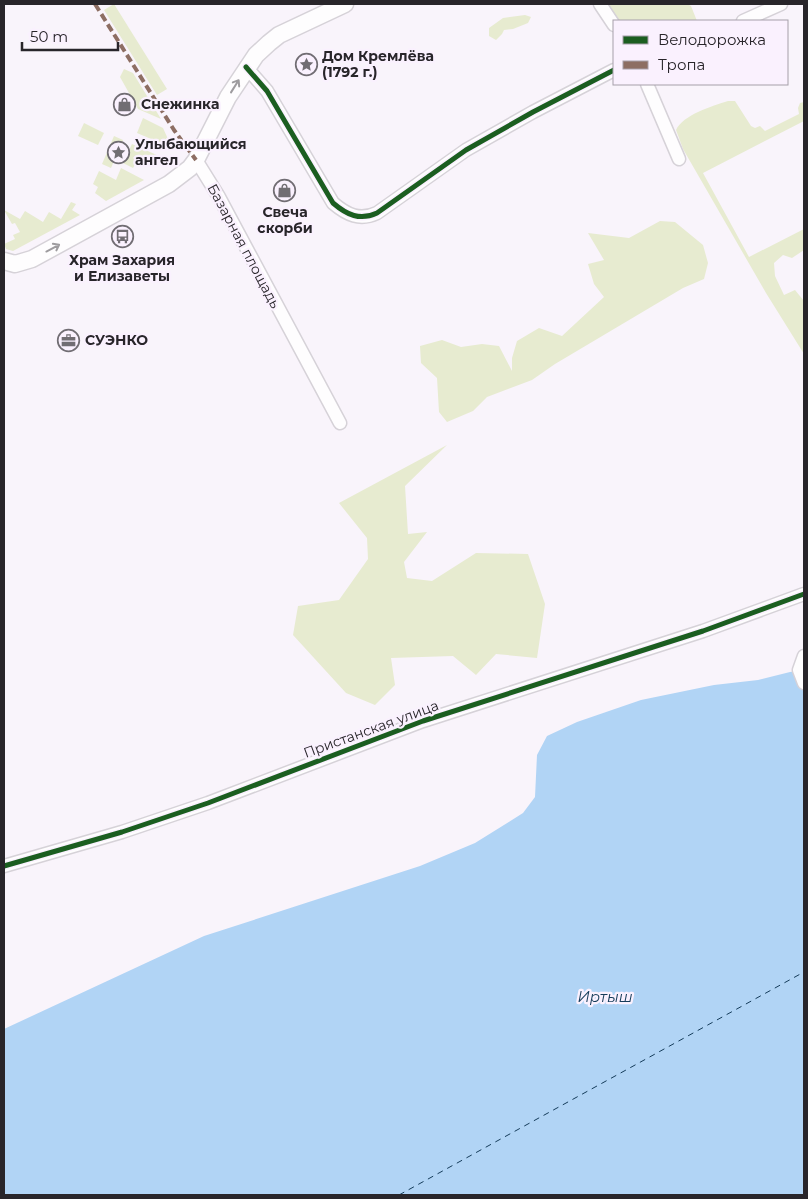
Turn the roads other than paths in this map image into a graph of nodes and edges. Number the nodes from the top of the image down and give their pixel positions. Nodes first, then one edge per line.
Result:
1 (345, 4) edge
2 (600, 4) edge
3 (781, 4) edge
4 (745, 20) edge
5 (613, 24) edge
6 (246, 67) junction
7 (613, 71) edge
8 (646, 85) edge
9 (196, 160) junction
10 (679, 160) dead end
11 (4, 261) edge
12 (340, 423) dead end
13 (804, 594) edge
14 (804, 656) edge
15 (804, 683) edge
16 (4, 866) edge

1 - 6 main road
2 - 5 street
3 - 4 street
6 - 7 street
9 -> 6 main road
8 - 10 street
11 -> 9 main road
9 - 12 street, Базарная площадь
13 - 16 street, Пристанская улица
14 - 15 street

